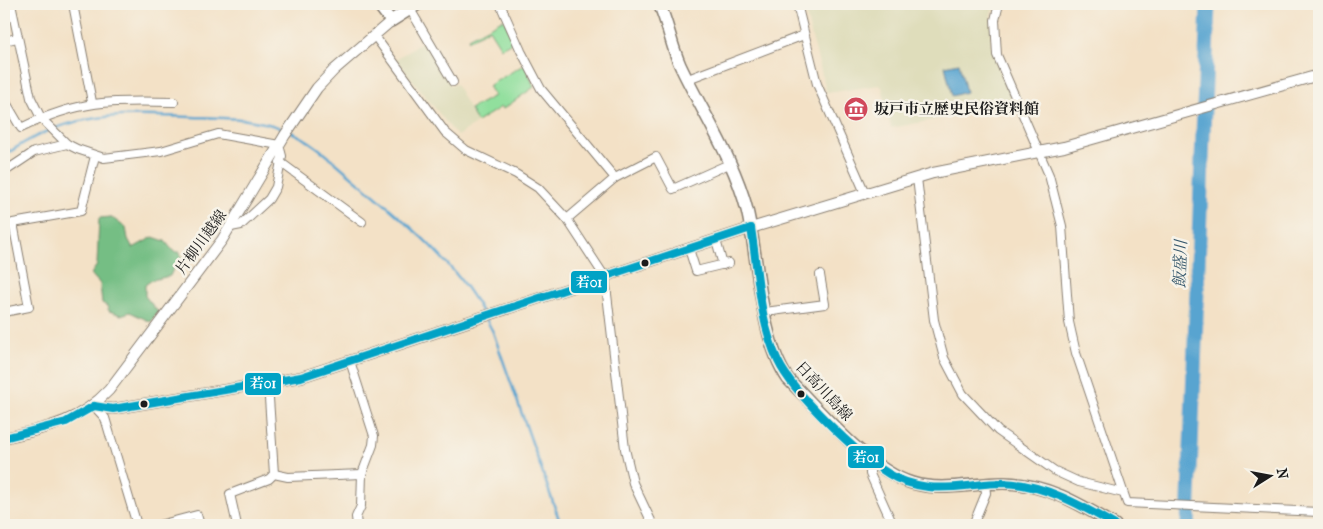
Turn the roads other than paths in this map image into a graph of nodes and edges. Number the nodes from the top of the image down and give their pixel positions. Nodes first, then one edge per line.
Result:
1 (11, 4) edge
2 (73, 4) edge
3 (378, 4) edge
4 (500, 4) edge
5 (659, 4) edge
6 (797, 4) edge
7 (999, 4) edge
8 (414, 6) edge
9 (391, 21) junction
10 (374, 35) junction
11 (804, 35) junction
12 (17, 38) junction
13 (4, 41) edge
14 (1319, 75) edge
15 (688, 79) junction
16 (453, 82) dead end
17 (4, 100) edge
18 (92, 102) junction
19 (174, 102) dead end
20 (41, 118) junction
21 (66, 144) junction
22 (279, 145) junction
23 (1040, 152) junction
24 (95, 156) junction
25 (280, 162) junction
26 (729, 164) junction
27 (4, 172) edge
28 (615, 178) junction
29 (917, 178) junction
30 (865, 193) junction
31 (567, 219) junction
32 (362, 222) dead end
33 (231, 227) junction
34 (750, 228) junction
35 (716, 240) junction
36 (689, 249) junction
37 (820, 275) dead end
38 (605, 276) junction
39 (4, 312) edge
40 (766, 312) junction
41 (350, 362) junction
42 (268, 383) junction
43 (94, 406) junction
44 (4, 438) edge
45 (870, 461) junction
46 (274, 474) junction
47 (362, 474) junction
48 (985, 484) junction
49 (1123, 493) junction
50 (1319, 512) edge
51 (137, 525) edge
52 (159, 525) edge
53 (200, 525) edge
54 (237, 525) edge
55 (357, 525) edge
56 (653, 525) edge
57 (893, 525) edge
58 (973, 525) edge
59 (1115, 525) edge

1 - 12 street
2 - 18 street
3 - 9 main road
4 - 28 street
5 - 15 main road, 日高川島線
6 - 11 street
7 - 23 street
8 - 9 main road
8 - 16 street
9 - 10 street, 片柳川越線
10 - 22 street, 片柳川越線
10 - 31 street
11 - 15 street
11 - 30 street
12 - 13 street
12 - 20 street
14 - 23 street
15 - 26 main road, 日高川島線
17 - 20 street
18 - 19 street
18 - 20 street
20 - 21 street
21 - 24 street
21 - 27 street
22 - 24 street
22 - 25 street
22 - 33 street, 片柳川越線
23 - 29 street
23 - 49 street
24 - 39 street
25 - 32 street
25 - 33 street
26 - 28 street
26 - 34 main road, 日高川島線
28 - 31 street
29 - 30 street
29 - 49 street
30 - 34 street
31 - 38 street
33 - 43 street, 片柳川越線
34 - 35 street
34 - 40 main road, 日高川島線
35 - 36 street
35 - 36 street
36 - 38 street
37 - 40 street
38 - 41 street
38 - 56 street
40 - 45 main road, 日高川島線
41 - 42 street
41 - 47 street
42 - 43 street
42 - 46 street
43 - 44 street, 片柳川越線
43 - 51 street
45 - 48 main road, 日高川島線
45 - 57 street
46 - 47 street
46 - 54 street
47 - 55 street
48 - 58 street
48 - 59 main road, 日高川島線
49 - 50 street
52 - 53 street

